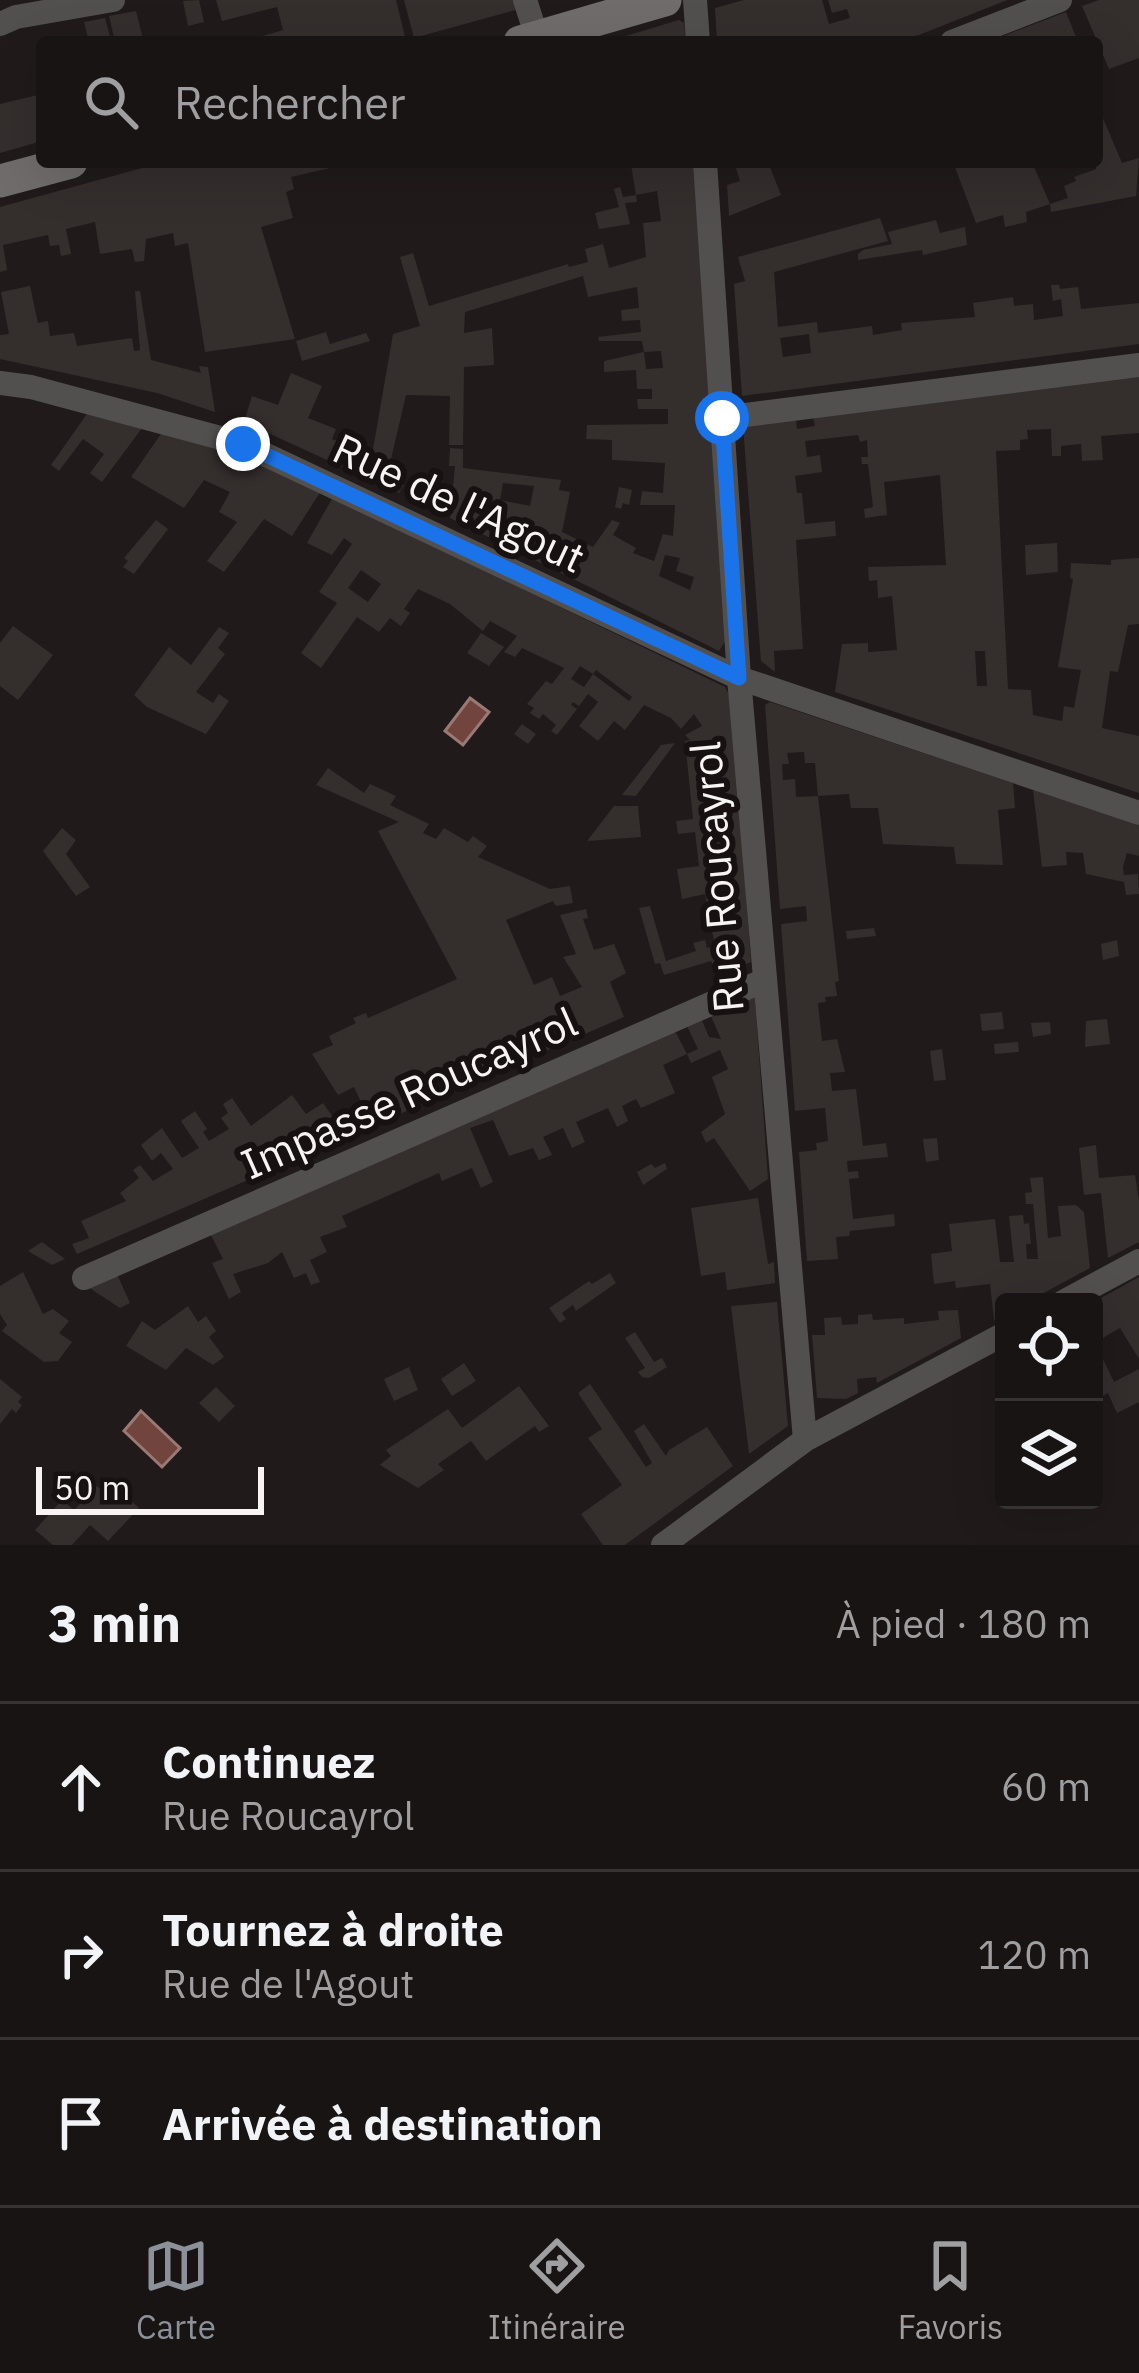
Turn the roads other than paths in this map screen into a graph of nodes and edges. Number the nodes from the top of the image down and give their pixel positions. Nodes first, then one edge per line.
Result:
1 (113, 0) edge
2 (525, 0) edge
3 (664, 0) edge
4 (695, 0) edge
5 (1060, 0) edge
6 (0, 24) edge
7 (529, 36) edge
8 (539, 36) edge
9 (698, 36) edge
10 (967, 36) edge
11 (49, 168) edge
12 (706, 168) edge
13 (0, 181) edge
14 (1139, 365) edge
15 (0, 383) edge
16 (722, 418) junction
17 (739, 678) junction
18 (1139, 813) edge
19 (765, 980) junction
20 (1139, 1261) edge
21 (84, 1278) dead end
22 (1080, 1293) edge
23 (995, 1339) edge
24 (806, 1441) junction
25 (663, 1545) edge

1 - 6 street
2 - 7 street
3 - 8 main road
4 - 9 street
5 - 10 street
11 - 13 main road
12 - 16 street, Rue Roucayrol
14 - 16 street
15 - 17 street, Rue de l'Agout
16 - 17 street, Rue Roucayrol
17 - 18 street, Rue de l'Agout
17 - 19 street, Rue Roucayrol
19 - 21 street, Impasse Roucayrol
19 - 24 street, Rue Roucayrol
20 - 22 street
23 - 24 street
24 - 25 street

